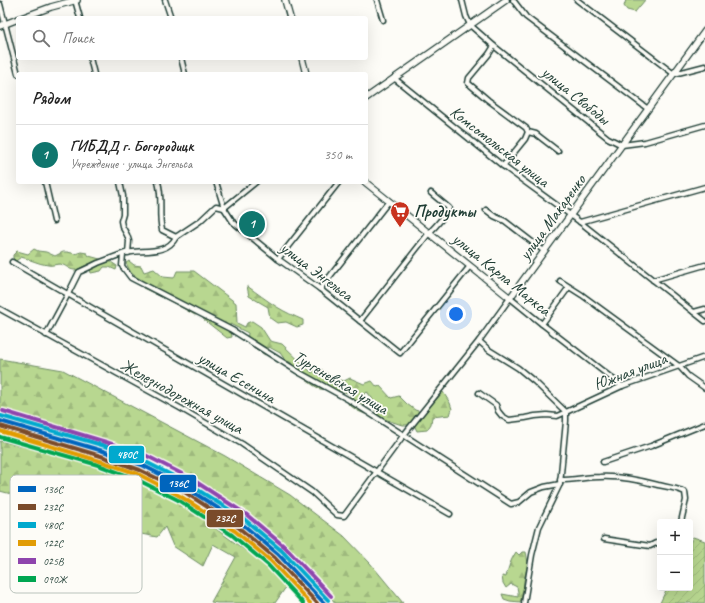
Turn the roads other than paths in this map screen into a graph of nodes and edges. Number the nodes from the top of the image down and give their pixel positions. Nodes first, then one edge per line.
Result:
1 (76, 0) edge
2 (165, 0) edge
3 (285, 0) edge
4 (377, 0) edge
5 (462, 0) edge
6 (506, 0) edge
7 (514, 0) edge
8 (577, 0) edge
9 (0, 4) edge
10 (26, 16) edge
11 (80, 16) edge
12 (169, 16) edge
13 (289, 16) edge
14 (16, 20) edge
15 (383, 20) dead end
16 (3, 25) edge
17 (470, 25) junction
18 (705, 31) edge
19 (494, 46) junction
20 (90, 60) edge
21 (182, 60) edge
22 (302, 60) edge
23 (705, 66) edge
24 (17, 72) edge
25 (94, 72) edge
26 (184, 72) edge
27 (306, 72) edge
28 (674, 74) junction
29 (394, 78) junction
30 (368, 97) edge
31 (648, 109) junction
32 (705, 125) edge
33 (528, 132) junction
34 (622, 145) junction
35 (558, 151) dead end
36 (503, 166) junction
37 (45, 184) edge
38 (120, 184) edge
39 (159, 184) edge
40 (217, 184) edge
41 (254, 184) edge
42 (337, 184) edge
43 (368, 184) edge
44 (705, 187) edge
45 (431, 193) dead end
46 (389, 201) junction
47 (224, 208) junction
48 (486, 210) dead end
49 (570, 216) junction
50 (54, 221) dead end
51 (580, 222) junction
52 (429, 233) junction
53 (176, 237) junction
54 (544, 251) junction
55 (125, 253) junction
56 (278, 259) junction
57 (12, 262) dead end
58 (705, 265) edge
59 (470, 266) junction
60 (654, 280) junction
61 (560, 281) dead end
62 (570, 287) junction
63 (320, 289) junction
64 (68, 294) junction
65 (510, 298) junction
66 (0, 309) edge
67 (705, 309) edge
68 (694, 312) junction
69 (360, 321) junction
70 (705, 321) edge
71 (542, 324) junction
72 (46, 335) junction
73 (479, 341) junction
74 (705, 357) edge
75 (679, 366) junction
76 (622, 386) junction
77 (705, 388) edge
78 (479, 393) dead end
79 (566, 412) junction
80 (705, 424) edge
81 (403, 436) junction
82 (603, 462) dead end
83 (377, 472) junction
84 (560, 482) junction
85 (450, 514) dead end
86 (344, 516) joint
87 (682, 519) edge
88 (604, 539) dead end
89 (657, 543) edge
90 (524, 603) edge

1 - 10 street
1 - 11 street
2 - 12 street
3 - 13 street
4 - 15 street
5 - 17 street, улица Свободы
6 - 17 street
7 - 31 street
8 - 28 street
9 - 16 street
14 - 16 street
16 - 24 street
17 - 19 street, улица Свободы
17 - 29 street
18 - 28 street, улица Макаренко
19 - 33 street
19 - 34 street, улица Свободы
20 - 25 street
21 - 26 street
22 - 27 street
23 - 28 street
28 - 31 street, улица Макаренко
29 - 30 street
29 - 36 street, Комсомольская улица
31 - 34 street, улица Макаренко
32 - 34 street
33 - 35 street
33 - 36 street
34 - 49 street, улица Макаренко
36 - 49 street, Комсомольская улица
37 - 50 street
38 - 55 street, Тургеневская улица
39 - 53 street
40 - 47 street, улица Энгельса
41 - 47 street
42 - 56 street
43 - 46 street, улица Карла Маркса
44 - 51 street
45 - 52 street
46 - 52 street, улица Карла Маркса
46 - 63 street
47 - 53 street
47 - 56 street, улица Энгельса
48 - 54 street
49 - 51 street, Комсомольская улица
49 - 54 street, улица Макаренко
51 - 60 street, Комсомольская улица
52 - 59 street, улица Карла Маркса
52 - 69 street
53 - 55 street
54 - 65 street, улица Макаренко
55 - 64 street
55 - 81 street, Тургеневская улица
56 - 63 street, улица Энгельса
57 - 64 street, улица Есенина
58 - 60 street
59 - 65 street, улица Карла Маркса
59 - 69 street, улица Энгельса
60 - 68 street, Комсомольская улица
61 - 62 street
62 - 71 street
62 - 75 street
63 - 69 street, улица Энгельса
64 - 72 street
64 - 83 street, улица Есенина
65 - 71 street, улица Карла Маркса
65 - 73 street, улица Макаренко
66 - 72 street, Железнодорожная улица
67 - 68 street
68 - 70 street, Комсомольская улица
71 - 76 street, улица Карла Маркса
72 - 86 street, Железнодорожная улица
73 - 79 street
73 - 81 street, улица Макаренко
74 - 75 street, Южная улица
75 - 76 street, Южная улица
75 - 77 street
76 - 79 street, Южная улица
78 - 79 street, Южная улица
79 - 84 street
80 - 82 street
81 - 83 street, улица Макаренко
81 - 84 street, Тургеневская улица
83 - 85 street, улица Есенина
83 - 86 street, улица Макаренко
84 - 87 street
84 - 90 street
88 - 89 street

